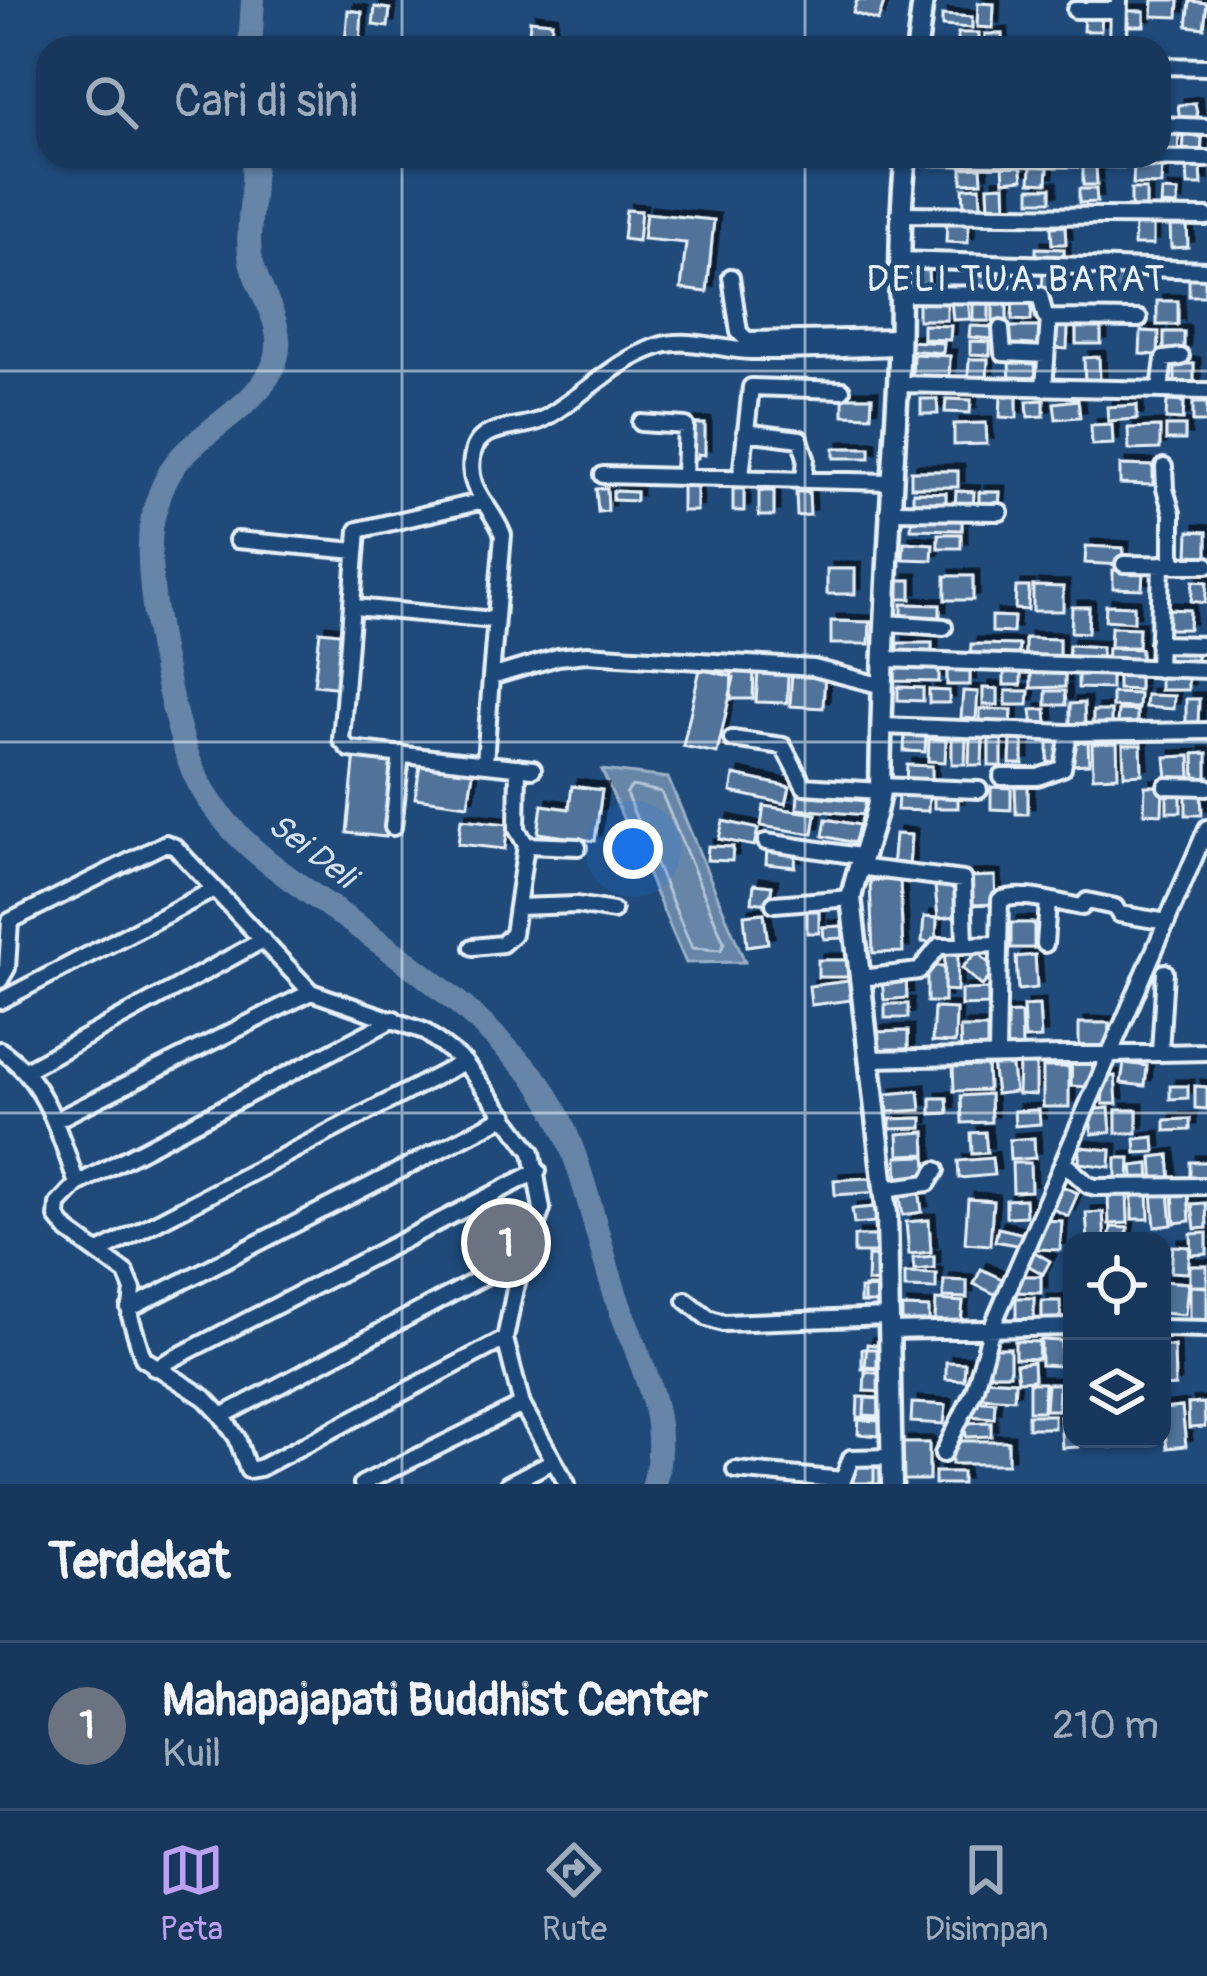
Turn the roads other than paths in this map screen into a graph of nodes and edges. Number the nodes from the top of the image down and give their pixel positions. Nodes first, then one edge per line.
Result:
1 (923, 0) edge
2 (1119, 5) edge
3 (1076, 10) dead end
4 (918, 36) edge
5 (1118, 36) edge
6 (1171, 66) edge
7 (1207, 68) edge
8 (1171, 126) edge
9 (1207, 128) edge
10 (1171, 159) edge
11 (1207, 159) edge
12 (905, 168) edge
13 (899, 214) junction
14 (1207, 218) edge
15 (899, 260) junction
16 (1207, 270) edge
17 (731, 277) dead end
18 (897, 294) junction
19 (1049, 318) junction
20 (1139, 319) dead end
21 (1001, 329) dead end
22 (898, 342) junction
23 (1046, 356) junction
24 (1181, 357) dead end
25 (898, 384) junction
26 (1044, 388) junction
27 (842, 390) dead end
28 (1160, 390) junction
29 (1207, 391) edge
30 (641, 423) dead end
31 (745, 432) junction
32 (1164, 466) dead end
33 (603, 475) dead end
34 (684, 475) junction
35 (741, 476) junction
36 (804, 479) junction
37 (890, 482) junction
38 (479, 502) junction
39 (889, 512) junction
40 (1000, 512) dead end
41 (237, 540) dead end
42 (356, 551) junction
43 (1124, 564) dead end
44 (1166, 564) junction
45 (1207, 565) edge
46 (354, 608) junction
47 (494, 620) junction
48 (887, 623) junction
49 (944, 627) dead end
50 (1158, 644) junction
51 (1207, 645) edge
52 (885, 659) junction
53 (1158, 669) junction
54 (1207, 670) edge
55 (491, 677) junction
56 (883, 686) junction
57 (882, 726) junction
58 (1207, 731) edge
59 (1069, 733) junction
60 (732, 739) dead end
61 (401, 754) junction
62 (485, 763) junction
63 (1002, 777) dead end
64 (1166, 786) dead end
65 (1207, 787) edge
66 (880, 788) junction
67 (979, 790) dead end
68 (393, 827) dead end
69 (1207, 828) edge
70 (766, 842) dead end
71 (526, 845) junction
72 (578, 847) dead end
73 (858, 861) junction
74 (213, 890) junction
75 (851, 898) junction
76 (1048, 902) junction
77 (774, 904) dead end
78 (517, 907) junction
79 (614, 911) dead end
80 (1167, 922) junction
81 (262, 940) junction
82 (997, 944) junction
83 (1045, 944) dead end
84 (965, 945) junction
85 (473, 947) dead end
86 (1165, 973) dead end
87 (860, 978) junction
88 (0, 980) edge
89 (311, 992) junction
90 (0, 1001) edge
91 (394, 1019) junction
92 (0, 1050) edge
93 (1160, 1052) junction
94 (1207, 1052) edge
95 (997, 1053) junction
96 (1108, 1054) junction
97 (869, 1059) junction
98 (464, 1062) junction
99 (24, 1071) junction
100 (506, 1116) junction
101 (56, 1120) junction
102 (1063, 1162) junction
103 (936, 1170) dead end
104 (538, 1171) junction
105 (77, 1184) junction
106 (1207, 1186) edge
107 (884, 1189) junction
108 (99, 1252) junction
109 (530, 1252) junction
110 (686, 1300) dead end
111 (129, 1309) junction
112 (888, 1324) junction
113 (992, 1327) junction
114 (1063, 1327) edge
115 (1171, 1328) edge
116 (1207, 1329) edge
117 (505, 1339) junction
118 (155, 1368) junction
119 (521, 1405) junction
120 (222, 1416) junction
121 (944, 1454) dead end
122 (890, 1457) junction
123 (553, 1461) junction
124 (734, 1470) dead end
125 (362, 1484) edge
126 (508, 1484) edge
127 (567, 1484) edge
128 (892, 1484) edge

1 - 4 main road
2 - 3 street
2 - 5 street
6 - 7 street
8 - 9 street
10 - 11 street
12 - 13 main road
13 - 14 street
13 - 15 main road
15 - 16 street
15 - 18 main road
17 - 22 street
18 - 19 street
18 - 22 main road
19 - 20 street
19 - 23 street
21 - 23 street
22 - 25 main road
22 - 38 street
23 - 26 street
24 - 28 street
25 - 26 street
25 - 37 main road
26 - 28 street
27 - 31 street
28 - 29 street
30 - 34 street
31 - 35 street
31 - 36 street
32 - 44 street
33 - 34 street
34 - 35 street
35 - 36 street
36 - 37 street
37 - 39 main road
38 - 42 street
38 - 47 street
39 - 40 street
39 - 48 main road
41 - 42 street
42 - 46 street
43 - 44 street
44 - 45 street
44 - 50 street
46 - 47 street
46 - 61 street
47 - 55 street
48 - 49 street
48 - 52 main road
50 - 51 street
50 - 53 street
52 - 53 street
52 - 56 main road
53 - 54 street
55 - 56 street
55 - 62 street
56 - 57 main road
57 - 59 street
57 - 66 main road
58 - 59 street
59 - 63 street
60 - 66 street
61 - 62 street
61 - 68 street
62 - 71 street
64 - 65 street
66 - 67 street
66 - 73 main road
69 - 80 street
70 - 73 street
71 - 72 street
71 - 78 street
73 - 75 main road
73 - 84 street
74 - 81 street
74 - 88 street
74 - 90 street
75 - 77 street
75 - 87 main road
76 - 80 street
76 - 82 street
76 - 83 street
78 - 79 street
78 - 85 street
80 - 96 street
81 - 89 street
81 - 99 street
82 - 84 street
82 - 95 street
84 - 87 street
86 - 93 street
87 - 97 main road
89 - 91 street
89 - 101 street
91 - 98 street
91 - 105 street
92 - 99 street
93 - 94 street
93 - 96 street
95 - 96 street
95 - 97 street
96 - 102 street
97 - 107 main road
98 - 100 street
98 - 108 street
99 - 101 street
100 - 104 street
100 - 111 street
101 - 105 street
102 - 106 street
102 - 113 street
103 - 107 street
104 - 109 street
104 - 118 street
105 - 108 street
107 - 112 main road
108 - 111 street
109 - 117 street
109 - 120 street
110 - 112 street
111 - 118 street
112 - 113 street
112 - 122 main road
113 - 114 street
113 - 121 street
115 - 116 street
117 - 119 street
117 - 120 street
118 - 120 street
119 - 123 street
119 - 125 street
122 - 124 street
122 - 128 main road
123 - 126 street
123 - 127 street

